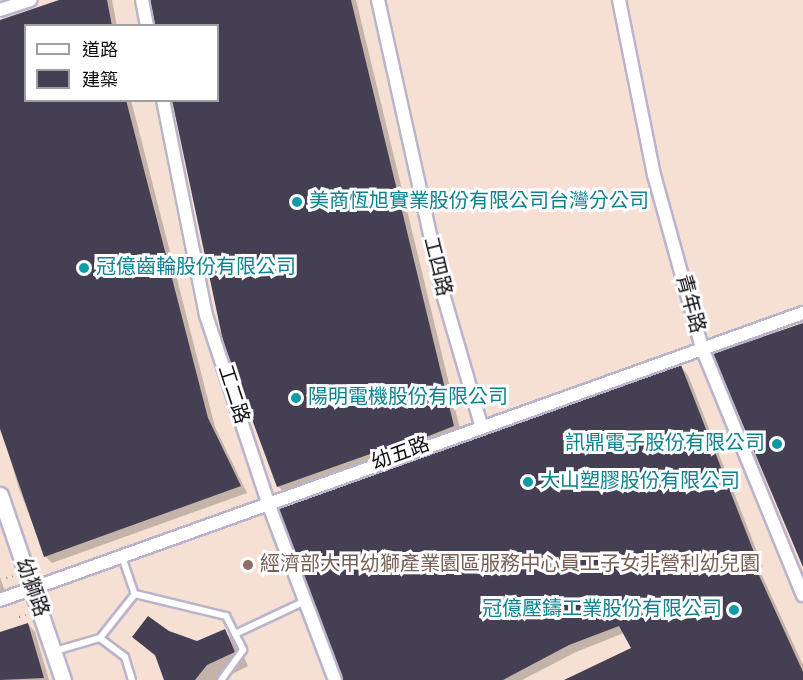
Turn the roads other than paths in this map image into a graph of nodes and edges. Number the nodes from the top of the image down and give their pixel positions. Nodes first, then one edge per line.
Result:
1 (30, 0) edge
2 (142, 0) edge
3 (378, 0) edge
4 (619, 0) edge
5 (0, 10) edge
6 (147, 24) edge
7 (163, 102) edge
8 (803, 313) edge
9 (702, 348) junction
10 (481, 425) junction
11 (0, 495) edge
12 (268, 503) junction
13 (122, 557) junction
14 (31, 591) junction
15 (135, 594) junction
16 (803, 595) edge
17 (0, 600) edge
18 (305, 600) junction
19 (235, 634) junction
20 (100, 638) junction
21 (53, 652) junction
22 (63, 680) edge
23 (132, 680) edge
24 (221, 680) edge
25 (335, 680) edge

1 - 5 street
2 - 6 street
3 - 10 street, 工四路
4 - 9 street, 青年路
7 - 12 street, 工二路
8 - 9 street, 幼五路
9 - 10 street, 幼五路
9 - 16 street, 青年路
10 - 12 street, 幼五路
11 - 14 street, 幼獅路
12 - 13 street, 幼五路
12 - 18 street, 工二路
13 - 14 street, 幼五路
13 - 15 lane
14 - 17 street, 幼五路
14 - 21 street, 幼獅路
15 - 19 lane
15 - 20 lane
18 - 19 lane
18 - 25 street, 工二路
19 - 24 lane
20 - 21 lane
20 - 23 lane
21 - 22 street, 幼獅路

